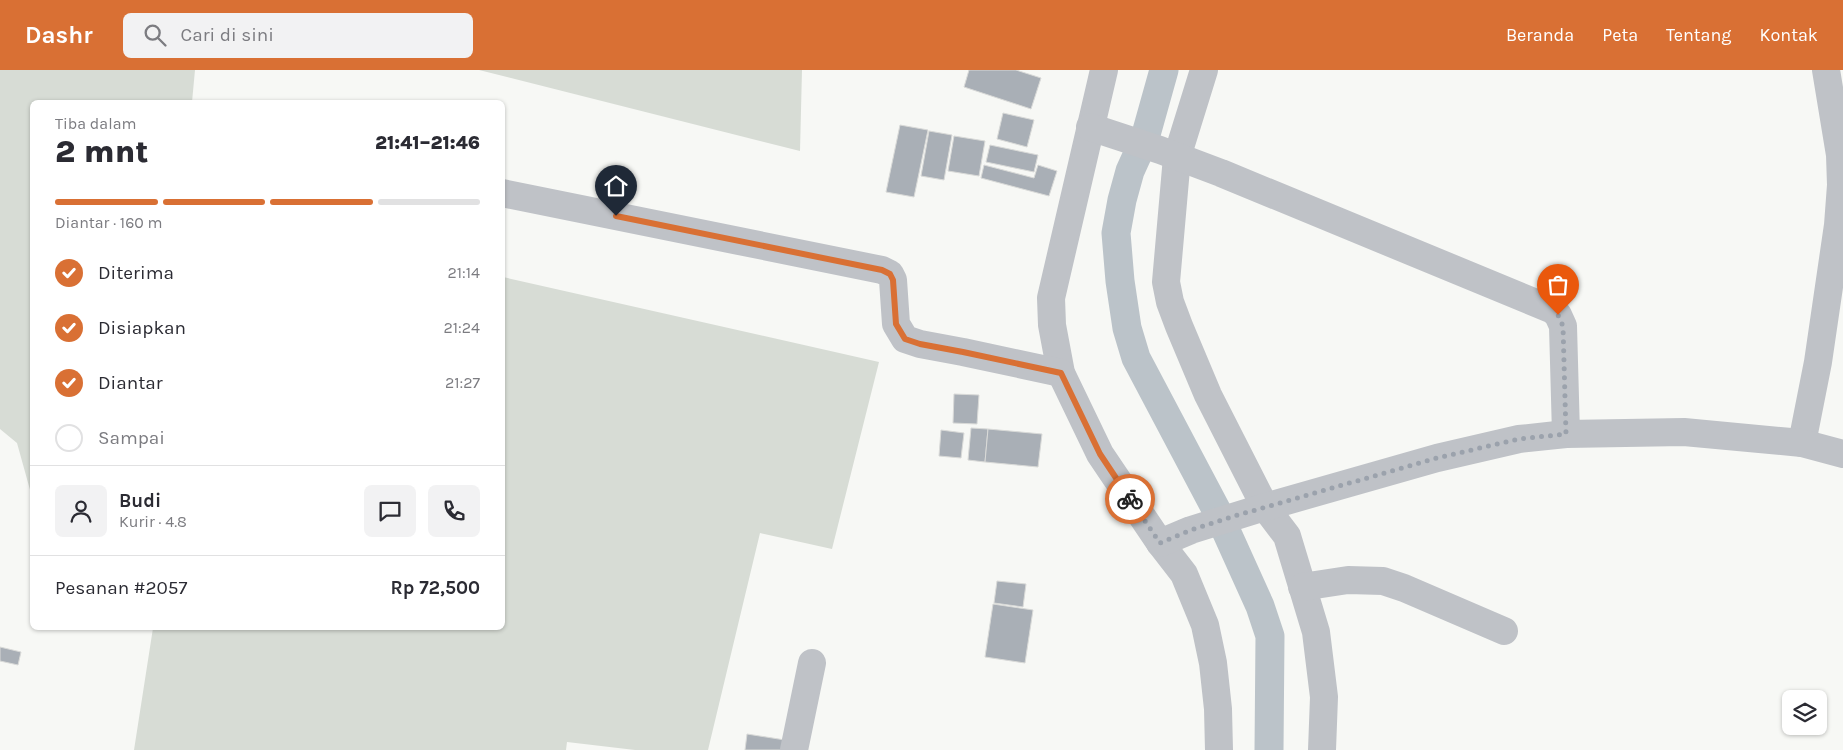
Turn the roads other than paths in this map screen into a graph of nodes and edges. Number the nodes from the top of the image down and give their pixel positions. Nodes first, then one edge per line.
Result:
1 (1104, 70) edge
2 (1204, 70) edge
3 (1826, 70) edge
4 (1101, 131) junction
5 (1169, 153) junction
6 (1842, 185) edge
7 (505, 194) edge
8 (1061, 373) junction
9 (1566, 434) junction
10 (1802, 443) junction
11 (1843, 454) edge
12 (1265, 507) junction
13 (1160, 543) junction
14 (1302, 587) junction
15 (1504, 630) dead end
16 (812, 663) dead end
17 (794, 750) edge
18 (1219, 750) edge
19 (1322, 750) edge

1 - 4 street
2 - 5 street
3 - 6 street
4 - 5 street
4 - 8 street
5 - 9 street
5 - 12 street
6 - 10 street
7 - 8 street
8 - 13 street
9 - 10 street
9 - 12 street
10 - 11 street
12 - 13 street
12 - 14 street
13 - 18 street
14 - 15 street
14 - 19 street
16 - 17 street

